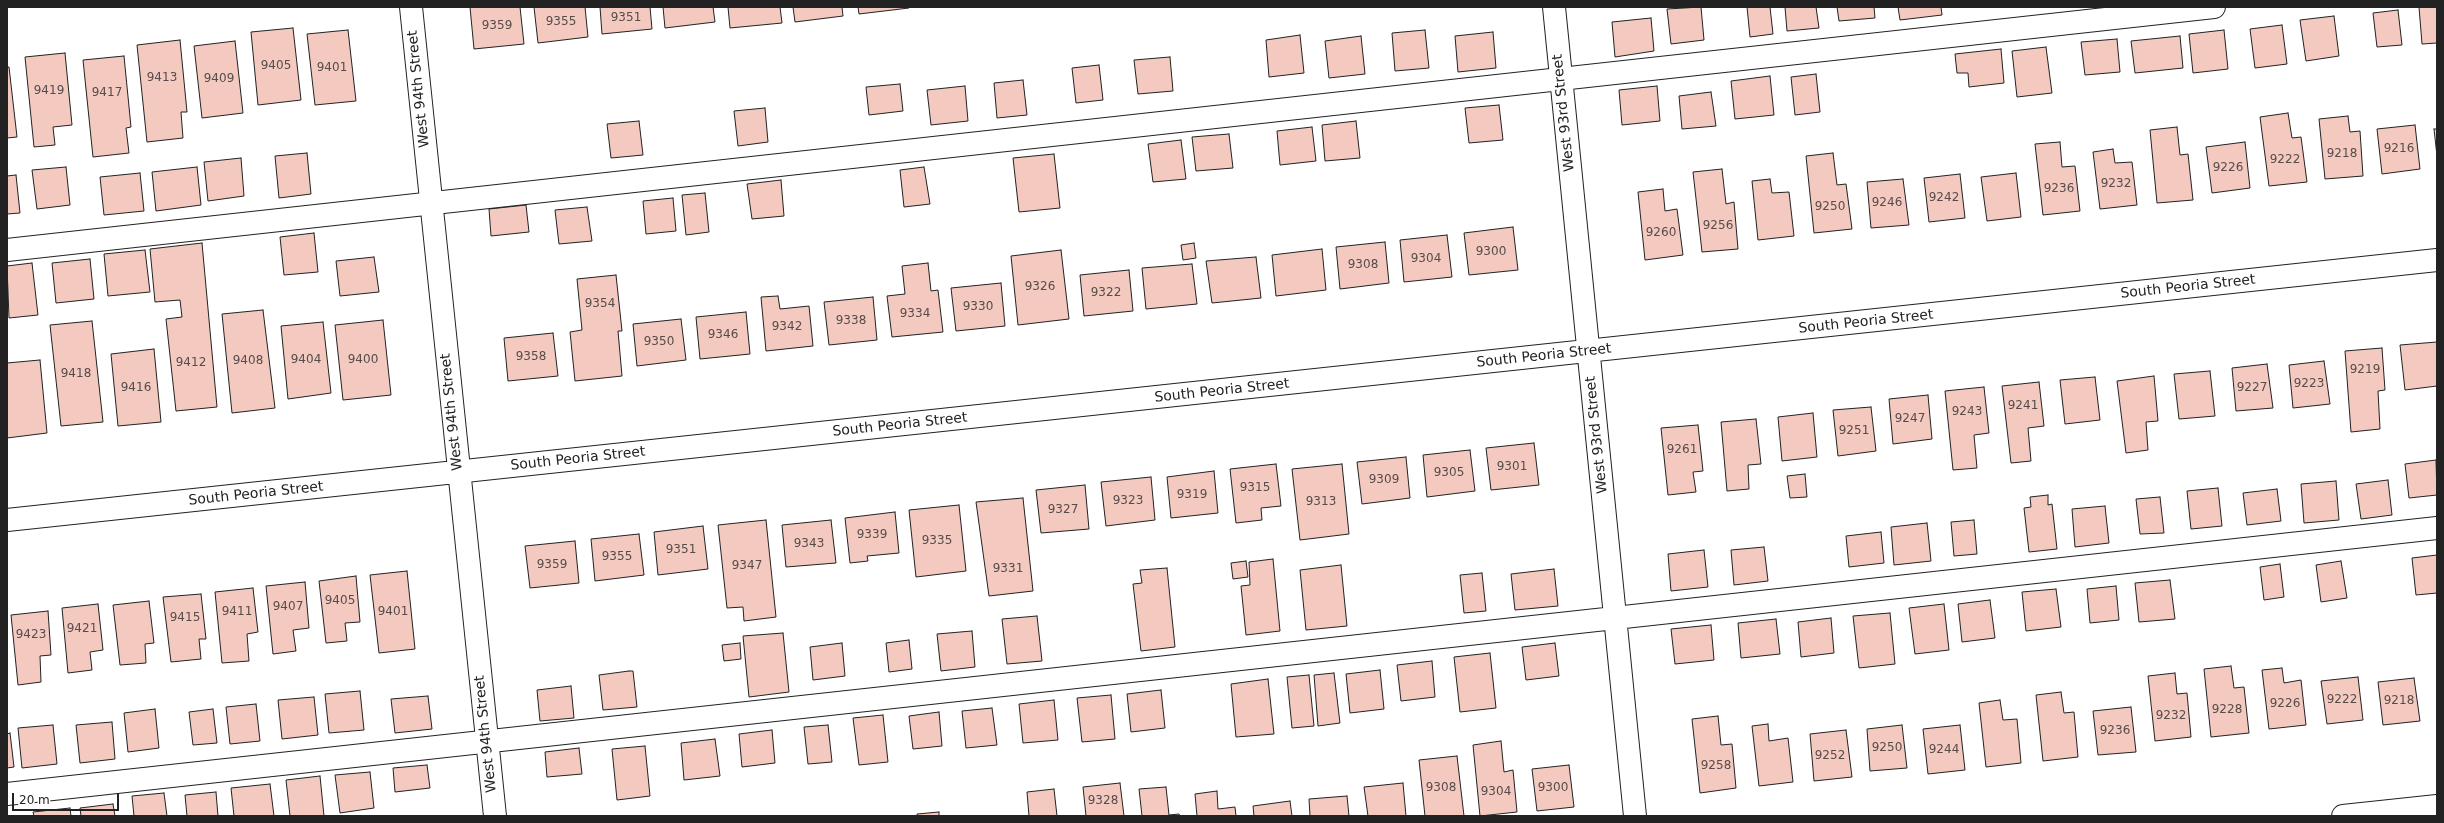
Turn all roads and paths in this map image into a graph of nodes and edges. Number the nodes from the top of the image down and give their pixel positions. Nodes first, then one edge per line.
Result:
1 (411, 7) edge
2 (1554, 7) edge
3 (2214, 7) edge
4 (1561, 79) junction
5 (431, 203) junction
6 (7, 250) edge
7 (2437, 260) edge
8 (1588, 351) junction
9 (459, 472) junction
10 (7, 520) edge
11 (2437, 528) edge
12 (1615, 618) junction
13 (487, 741) junction
14 (7, 794) edge
15 (2437, 806) edge
16 (495, 816) edge
17 (1635, 816) edge
18 (2343, 816) edge

1 - 5 street, West 94th Street
2 - 4 street, West 93rd Street
3 - 4 street
4 - 5 street
4 - 8 street, West 93rd Street
5 - 6 street
5 - 9 street, West 94th Street
7 - 8 street, South Peoria Street
8 - 9 street, South Peoria Street
8 - 12 street, West 93rd Street
9 - 10 street, South Peoria Street
9 - 13 street, West 94th Street
11 - 12 street
12 - 13 street
12 - 17 street, West 93rd Street
13 - 14 street
13 - 16 street, West 94th Street
15 - 18 street

